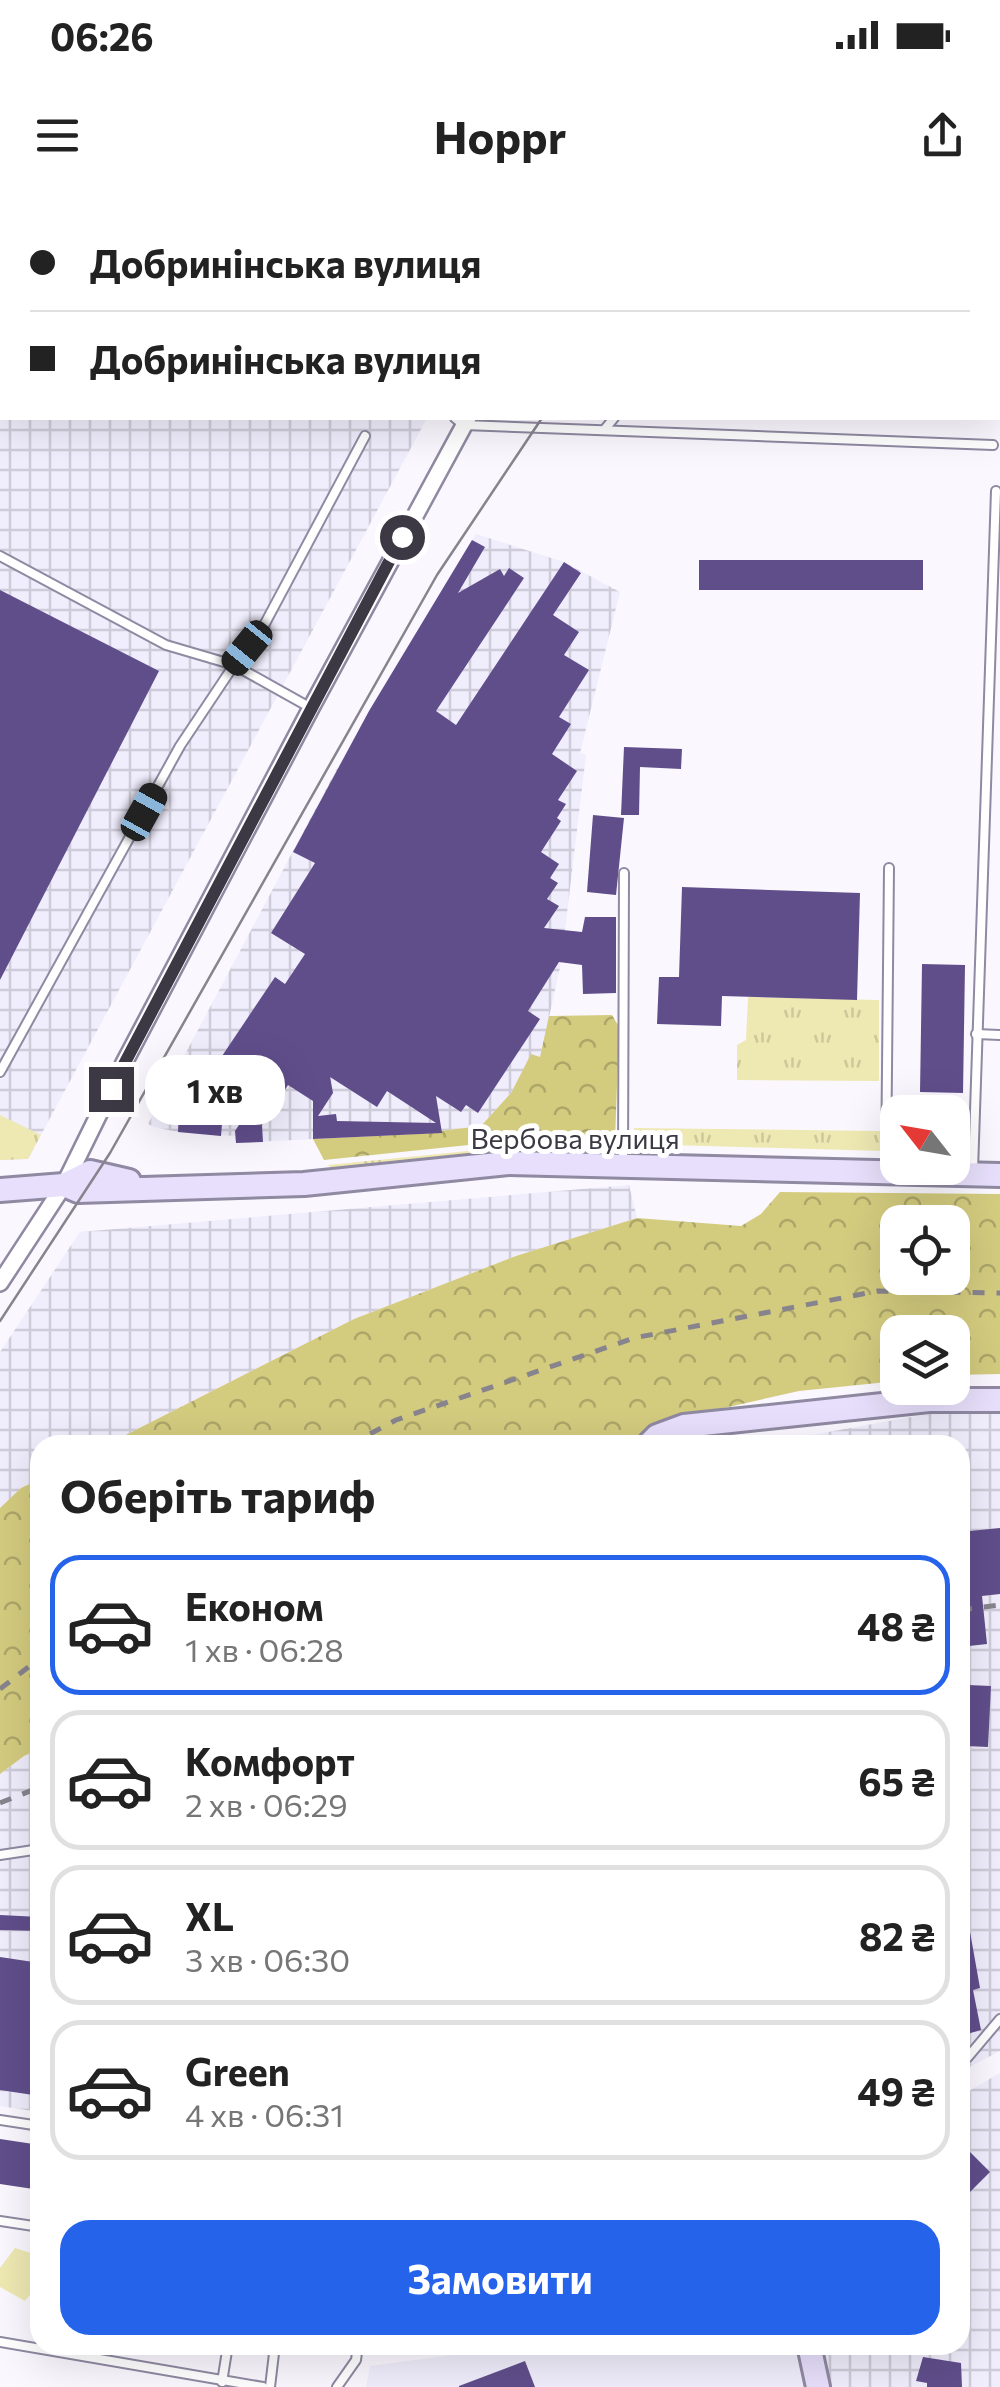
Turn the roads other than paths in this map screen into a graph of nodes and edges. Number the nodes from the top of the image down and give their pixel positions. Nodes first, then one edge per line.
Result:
1 (462, 420) edge
2 (612, 420) edge
3 (604, 430) junction
4 (364, 436) dead end
5 (993, 445) dead end
6 (996, 491) dead end
7 (0, 556) edge
8 (234, 664) junction
9 (311, 708) junction
10 (889, 868) dead end
11 (624, 873) dead end
12 (976, 1034) junction
13 (1000, 1035) edge
14 (0, 1072) edge
15 (887, 1095) edge
16 (623, 1166) junction
17 (880, 1172) edge
18 (970, 1174) edge
19 (973, 1174) junction
20 (1000, 1175) edge
21 (64, 1184) junction
22 (0, 1190) edge
23 (0, 1282) edge
24 (1000, 1400) edge
25 (660, 1435) edge
26 (30, 1851) edge
27 (0, 1855) edge
28 (1000, 2020) edge
29 (970, 2055) edge
30 (0, 2120) edge
31 (30, 2124) edge
32 (0, 2221) edge
33 (30, 2226) edge
34 (1, 2343) edge
35 (30, 2348) edge
36 (69, 2355) edge
37 (226, 2355) edge
38 (274, 2355) edge
39 (357, 2355) edge
40 (811, 2355) edge
41 (222, 2382) junction
42 (267, 2387) edge
43 (336, 2387) edge
44 (818, 2387) edge

1 - 3 lane
1 - 9 street
2 - 3 lane
3 - 5 lane
4 - 8 lane
6 - 12 lane
7 - 8 lane
8 - 9 lane
8 - 14 lane
9 - 21 street
10 - 15 lane
11 - 16 lane
12 - 13 lane
12 - 19 lane
16 - 17 main road, Вербова вулиця
16 - 21 main road, Вербова вулиця
18 - 19 main road, Вербова вулиця
19 - 20 main road, Вербова вулиця
21 - 22 main road, Вербова вулиця
21 - 23 street
24 - 25 main road
26 - 27 lane
28 - 29 lane
30 - 31 lane
32 - 33 lane
34 - 35 lane
36 - 41 lane
37 - 41 lane
38 - 42 lane
39 - 43 lane
40 - 44 main road
41 - 42 lane

